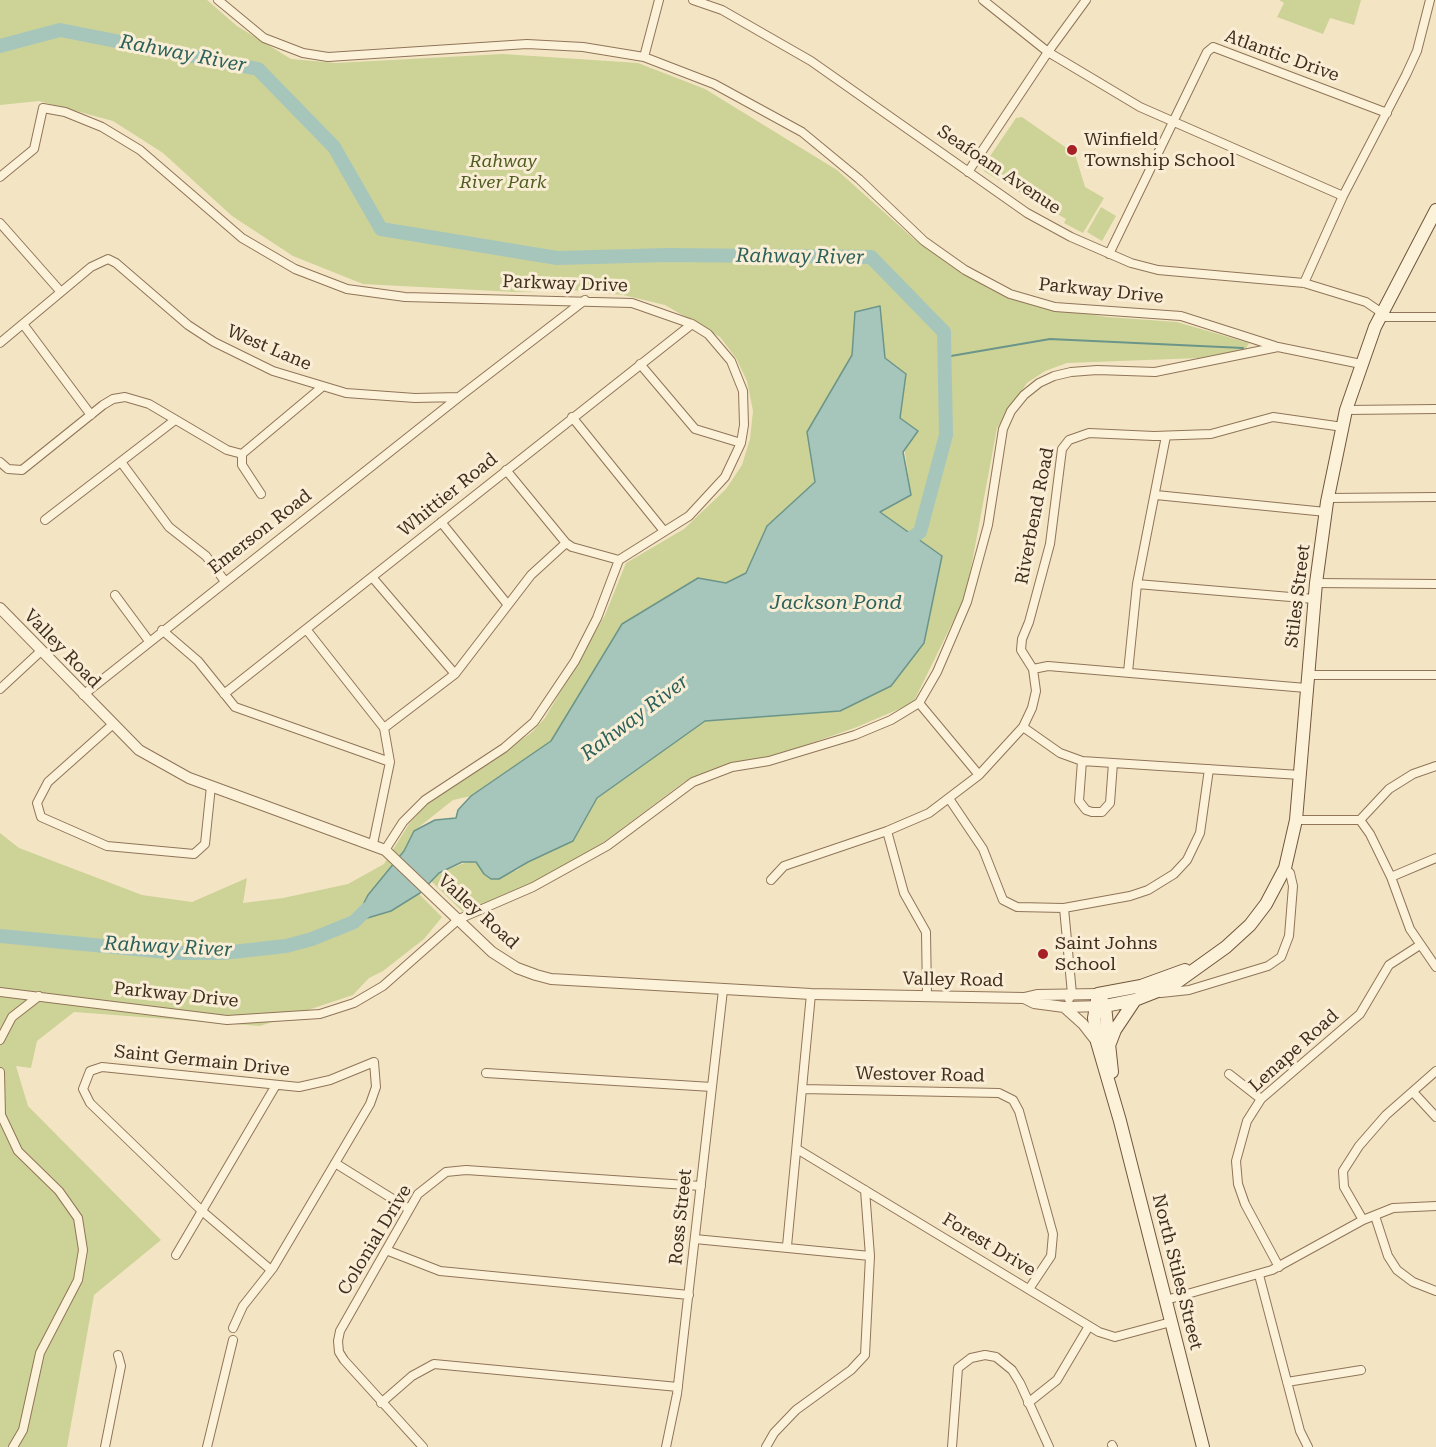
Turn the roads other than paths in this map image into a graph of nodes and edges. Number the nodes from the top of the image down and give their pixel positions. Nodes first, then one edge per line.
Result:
1 (218, 0) edge
2 (659, 0) edge
3 (693, 0) edge
4 (983, 0) edge
5 (1086, 0) edge
6 (1430, 0) edge
7 (1048, 51) junction
8 (644, 57) junction
9 (1387, 113) junction
10 (1172, 123) junction
11 (968, 172) junction
12 (0, 177) edge
13 (1343, 196) junction
14 (1435, 215) edge
15 (0, 223) edge
16 (1110, 254) junction
17 (1304, 283) junction
18 (61, 292) junction
19 (585, 300) junction
20 (1381, 315) junction
21 (1436, 317) edge
22 (23, 324) junction
23 (692, 324) junction
24 (0, 342) edge
25 (1278, 347) junction
26 (1361, 363) junction
27 (640, 364) junction
28 (322, 387) junction
29 (459, 397) junction
30 (1436, 409) edge
31 (1347, 410) junction
32 (91, 415) junction
33 (572, 417) junction
34 (175, 420) junction
35 (1343, 427) junction
36 (1166, 436) junction
37 (741, 443) junction
38 (242, 454) junction
39 (0, 462) edge
40 (121, 462) junction
41 (506, 470) junction
42 (261, 494) dead end
43 (1156, 495) junction
44 (1436, 497) edge
45 (1328, 498) junction
46 (1326, 512) junction
47 (45, 520) dead end
48 (441, 522) junction
49 (664, 531) junction
50 (566, 543) junction
51 (619, 560) junction
52 (372, 577) junction
53 (224, 580) junction
54 (1137, 584) junction
55 (1316, 584) junction
56 (1436, 584) edge
57 (115, 596) dead end
58 (1314, 599) junction
59 (508, 605) junction
60 (0, 609) edge
61 (306, 629) junction
62 (162, 630) junction
63 (149, 641) junction
64 (40, 651) junction
65 (1033, 669) junction
66 (1128, 672) junction
67 (455, 674) junction
68 (1436, 675) edge
69 (1306, 682) junction
70 (0, 689) edge
71 (224, 693) junction
72 (83, 695) junction
73 (920, 703) junction
74 (112, 725) junction
75 (1023, 726) junction
76 (384, 728) junction
77 (1082, 761) junction
78 (390, 762) junction
79 (1113, 763) junction
80 (1436, 766) edge
81 (1209, 769) junction
82 (1300, 775) junction
83 (979, 776) junction
84 (211, 786) junction
85 (950, 800) junction
86 (1296, 820) junction
87 (1360, 820) junction
88 (886, 831) junction
89 (373, 844) junction
90 (388, 853) junction
91 (1436, 858) edge
92 (1285, 868) junction
93 (1391, 877) junction
94 (771, 880) dead end
95 (1064, 908) junction
96 (459, 919) junction
97 (1420, 945) junction
98 (1436, 967) edge
99 (1195, 969) junction
100 (723, 990) junction
101 (0, 992) edge
102 (811, 994) junction
103 (1072, 994) junction
104 (1098, 994) junction
105 (1152, 994) junction
106 (39, 996) junction
107 (927, 996) junction
108 (1024, 998) junction
109 (1135, 1000) junction
110 (1064, 1007) junction
111 (1100, 1007) junction
112 (0, 1040) edge
113 (1103, 1045) junction
114 (1436, 1071) edge
115 (0, 1072) edge
116 (486, 1073) dead end
117 (1228, 1074) dead end
118 (276, 1086) junction
119 (712, 1087) junction
120 (802, 1089) junction
121 (1413, 1092) junction
122 (1261, 1099) junction
123 (1436, 1117) edge
124 (796, 1149) junction
125 (335, 1163) junction
126 (701, 1186) junction
127 (865, 1190) junction
128 (1436, 1206) edge
129 (409, 1209) junction
130 (202, 1211) junction
131 (1375, 1216) junction
132 (1363, 1220) junction
133 (695, 1239) junction
134 (787, 1246) junction
135 (386, 1250) junction
136 (176, 1255) dead end
137 (870, 1256) junction
138 (1279, 1267) junction
139 (271, 1270) junction
140 (1259, 1275) junction
141 (1029, 1289) junction
142 (1436, 1291) edge
143 (688, 1295) junction
144 (1166, 1300) junction
145 (1171, 1322) junction
146 (1089, 1326) junction
147 (233, 1328) dead end
148 (233, 1340) dead end
149 (118, 1355) dead end
150 (1361, 1370) dead end
151 (1287, 1382) junction
152 (678, 1387) junction
153 (381, 1403) junction
154 (1028, 1403) junction
155 (13, 1447) edge
156 (105, 1447) edge
157 (207, 1447) edge
158 (423, 1447) edge
159 (666, 1447) edge
160 (766, 1447) edge
161 (952, 1447) edge
162 (1049, 1447) edge
163 (1203, 1447) edge
164 (1308, 1447) edge

1 - 8 street, Parkway Drive
2 - 8 street
3 - 11 street, Seafoam Avenue
4 - 7 street
5 - 7 street
6 - 9 street
7 - 10 street
7 - 11 street
8 - 25 street, Parkway Drive
9 - 10 street, Atlantic Drive
9 - 13 street
10 - 13 street
10 - 16 street, Atlantic Drive
11 - 16 street, Seafoam Avenue
12 - 19 street, Parkway Drive
13 - 17 street
14 - 20 main road, Stiles Street
15 - 18 street
16 - 17 street, Seafoam Avenue
17 - 20 street, Seafoam Avenue
18 - 22 street, West Lane
18 - 28 street, West Lane
19 - 23 street, Parkway Drive
19 - 29 street
20 - 21 street
20 - 26 main road, Stiles Street
22 - 24 street, West Lane
22 - 32 street
23 - 27 street, Whittier Road
23 - 37 street, Parkway Drive
25 - 26 street, Parkway Drive
25 - 73 street
26 - 31 main road, Stiles Street
27 - 33 street, Whittier Road
27 - 37 street
28 - 29 street, West Lane
28 - 38 street
29 - 53 street, Emerson Road
30 - 31 street
31 - 35 main road, Stiles Street
32 - 34 street
32 - 39 street
33 - 41 street, Whittier Road
33 - 49 street
34 - 38 street
34 - 40 street
35 - 36 street, Riverbend Road
35 - 45 main road, Stiles Street
36 - 43 street
36 - 65 street, Riverbend Road
37 - 49 street, Parkway Drive
38 - 42 street
40 - 47 street
40 - 53 street
41 - 48 street, Whittier Road
41 - 50 street
43 - 46 street
43 - 54 street
44 - 45 street
45 - 46 main road, Stiles Street
46 - 55 main road, Stiles Street
48 - 52 street, Whittier Road
48 - 59 street
49 - 51 street, Parkway Drive
50 - 51 street
50 - 59 street
51 - 90 street
52 - 61 street, Whittier Road
52 - 67 street
53 - 62 street, Emerson Road
54 - 58 street
54 - 66 street
55 - 56 street
55 - 58 main road, Stiles Street
57 - 63 street
58 - 69 main road, Stiles Street
59 - 67 street
60 - 64 street, Valley Road
61 - 71 street, Whittier Road
61 - 76 street
62 - 63 street, Emerson Road
62 - 71 street
63 - 72 street, Emerson Road
64 - 70 street
64 - 72 street, Valley Road
65 - 66 street
65 - 75 street, Riverbend Road
66 - 69 street
67 - 76 street
68 - 69 street
69 - 82 main road, Stiles Street
71 - 78 street
72 - 74 street, Valley Road
73 - 83 street
73 - 96 street, Parkway Drive
74 - 84 street, Valley Road
74 - 84 street
75 - 77 street
75 - 83 street, Riverbend Road
76 - 78 street
77 - 79 street
77 - 79 street
78 - 89 street
79 - 81 street
80 - 87 street
81 - 82 street
81 - 95 street
82 - 86 main road, Stiles Street
83 - 85 street, Riverbend Road
84 - 89 street, Valley Road
85 - 88 street, Riverbend Road
85 - 95 street
86 - 87 street
86 - 92 main road, Stiles Street
87 - 93 street
88 - 94 street, Riverbend Road
88 - 107 street
89 - 90 street, Valley Road
90 - 96 street, Valley Road
91 - 93 street
92 - 99 main road, Stiles Street
92 - 105 street
93 - 97 street
95 - 103 street
96 - 100 street, Valley Road
96 - 106 street, Parkway Drive
97 - 98 street
97 - 122 street, Lenape Road
99 - 104 main road, Stiles Street
99 - 105 main road, Stiles Street
100 - 102 street, Valley Road
100 - 119 street, Ross Street
101 - 106 street, Parkway Drive
102 - 107 street, Valley Road
102 - 120 street
103 - 104 street, Valley Road
103 - 108 street, Valley Road
103 - 110 street
104 - 111 main road, North Stiles Street
105 - 109 main road, Stiles Street
106 - 112 street
107 - 108 street, Valley Road
108 - 110 street, Valley Road
109 - 111 main road, Stiles Street
109 - 113 main road
110 - 111 street, Valley Road
110 - 113 street
111 - 113 main road, North Stiles Street
113 - 144 main road, North Stiles Street
114 - 121 street
115 - 155 street
116 - 119 street
117 - 122 street
118 - 125 street, Saint Germain Drive
118 - 130 street
118 - 130 street, Saint Germain Drive
119 - 126 street, Ross Street
120 - 124 street
120 - 141 street, Westover Road
121 - 123 street
121 - 132 street
122 - 138 street, Lenape Road
124 - 127 street, Forest Drive
124 - 134 street
125 - 129 street
125 - 139 street
126 - 129 street, Colonial Drive
126 - 133 street, Ross Street
127 - 137 street
127 - 141 street, Forest Drive
128 - 131 street
129 - 135 street, Colonial Drive
130 - 136 street
130 - 139 street, Saint Germain Drive
131 - 132 street
131 - 142 street
132 - 138 street
133 - 134 street
133 - 143 street, Ross Street
134 - 137 street
135 - 143 street
135 - 153 street, Colonial Drive
137 - 160 street
138 - 140 street
139 - 147 street
140 - 144 street
140 - 151 street
141 - 146 street, Forest Drive
143 - 152 street, Ross Street
144 - 145 main road, North Stiles Street
145 - 146 street, Forest Drive
145 - 163 main road, North Stiles Street
146 - 154 street
148 - 157 street
149 - 156 street
150 - 151 street
151 - 164 street
152 - 153 street
152 - 159 street, Ross Street
153 - 158 street, Colonial Drive
154 - 161 street
154 - 162 street

